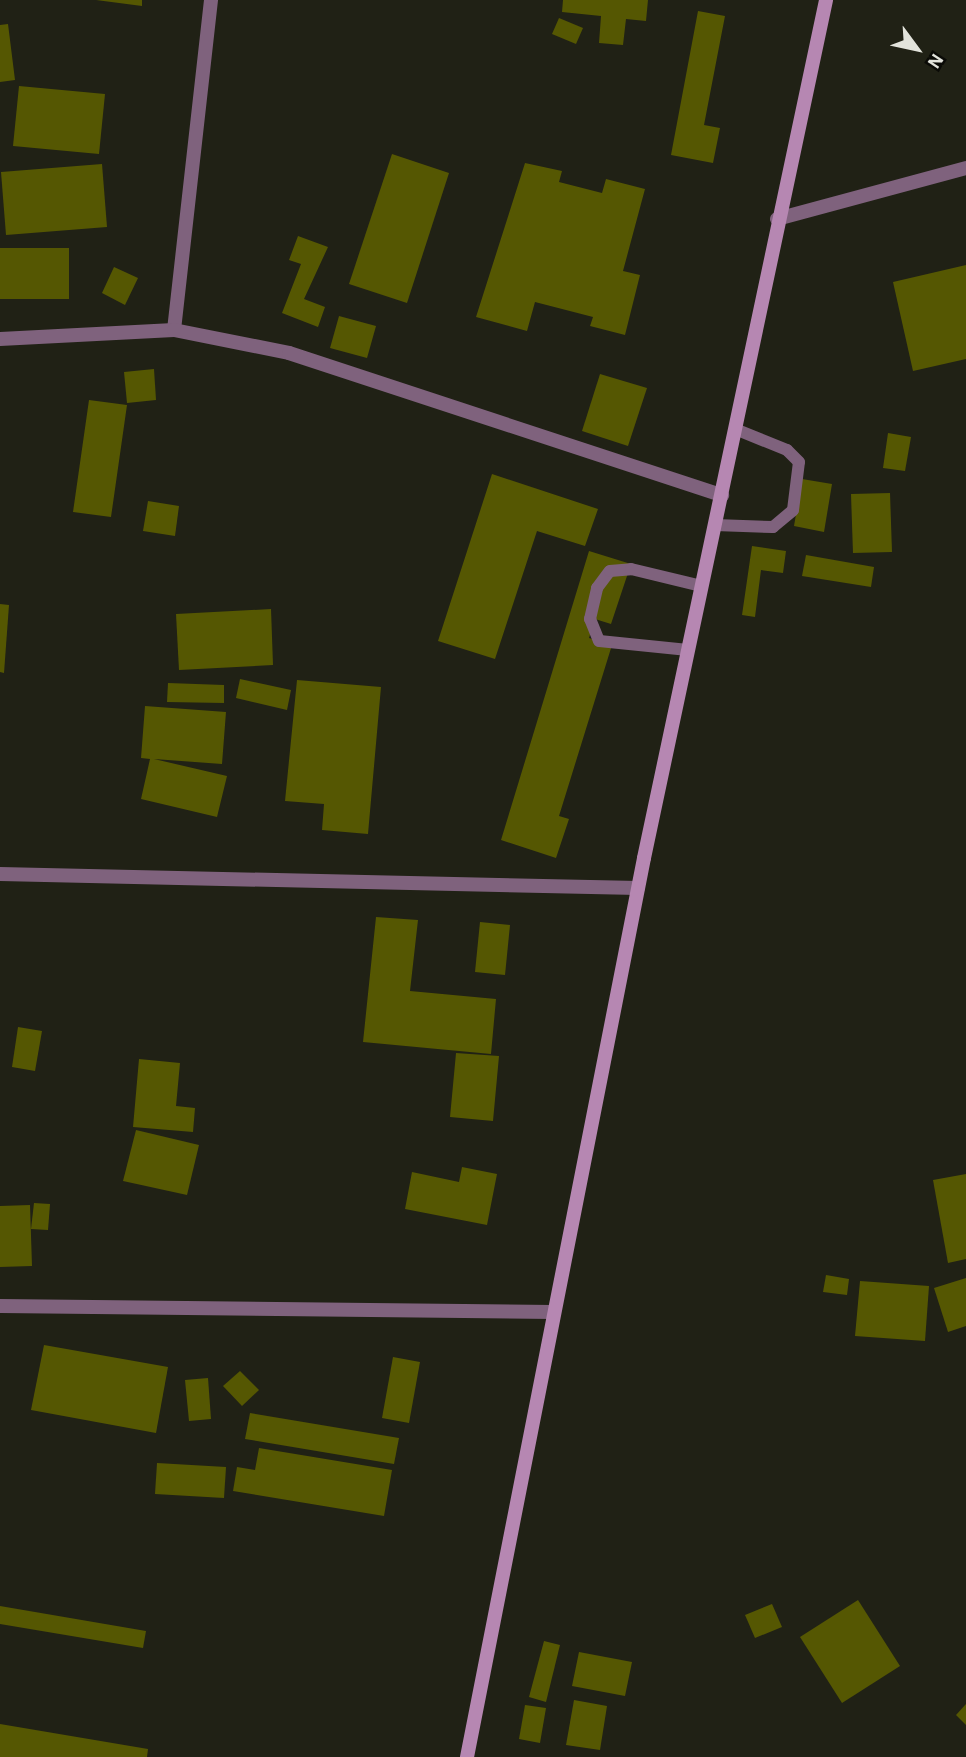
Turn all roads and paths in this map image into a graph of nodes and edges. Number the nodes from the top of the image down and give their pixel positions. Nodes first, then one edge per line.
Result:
1 (211, 0) edge
2 (826, 0) edge
3 (966, 168) edge
4 (777, 219) junction
5 (174, 330) junction
6 (0, 339) edge
7 (735, 429) junction
8 (722, 495) junction
9 (715, 525) junction
10 (702, 586) junction
11 (688, 650) junction
12 (0, 874) edge
13 (638, 888) junction
14 (0, 1306) edge
15 (553, 1312) junction
16 (467, 1757) edge

1 - 5 street
2 - 4 main road
3 - 4 street
4 - 7 main road
5 - 6 street
5 - 8 street
7 - 8 main road
7 - 9 lane
8 - 9 main road
9 - 10 main road
10 - 11 main road
10 - 11 lane
11 - 13 main road
12 - 13 street
13 - 15 main road
14 - 15 street
15 - 16 main road

